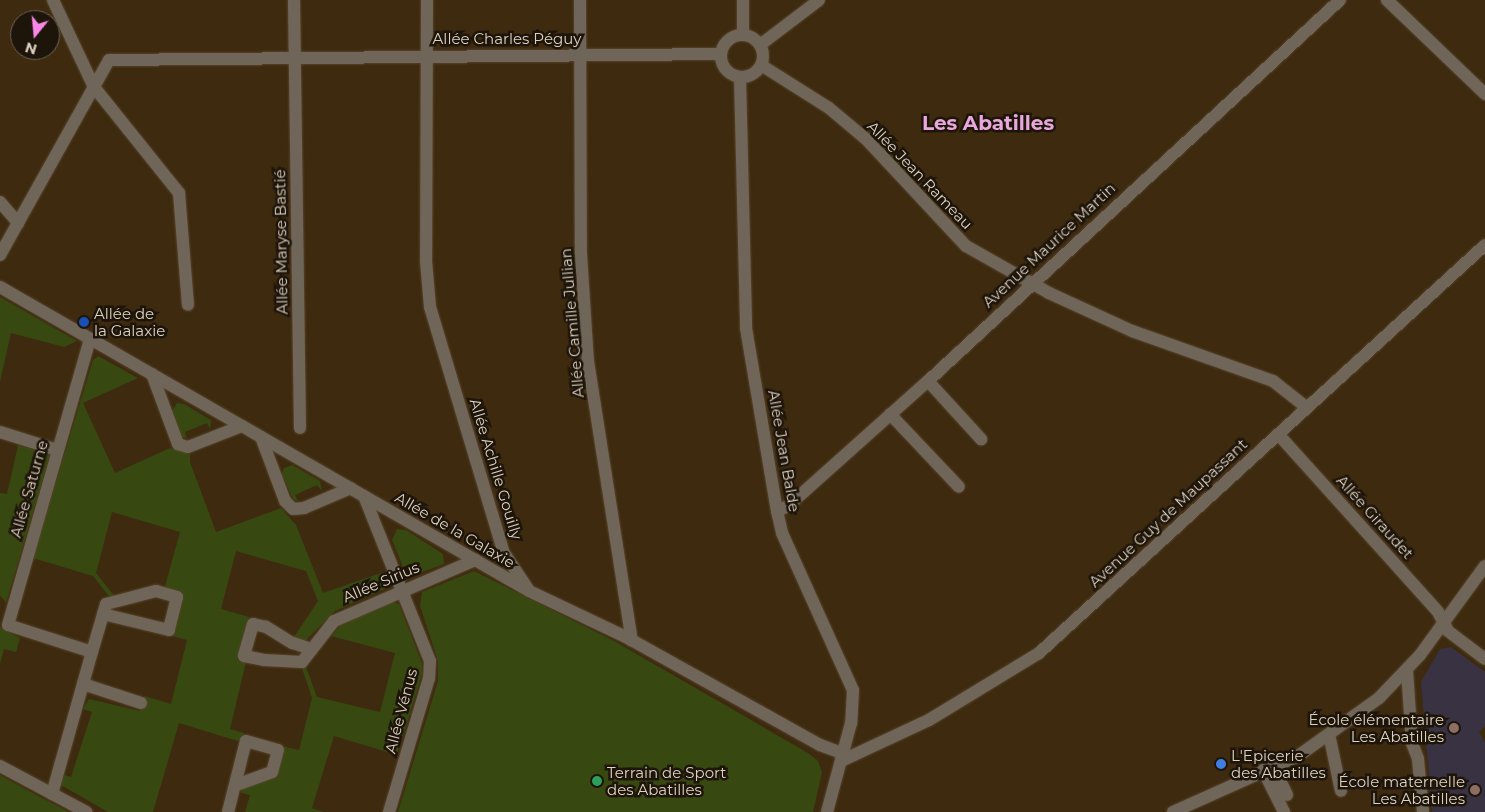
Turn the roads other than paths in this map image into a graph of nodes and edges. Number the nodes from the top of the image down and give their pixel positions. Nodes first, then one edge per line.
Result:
1 (54, 0) edge
2 (294, 0) edge
3 (427, 0) edge
4 (580, 0) edge
5 (743, 0) edge
6 (819, 0) edge
7 (1340, 0) edge
8 (1387, 0) edge
9 (744, 35) junction
10 (760, 45) junction
11 (580, 54) junction
12 (720, 54) junction
13 (294, 56) junction
14 (426, 56) junction
15 (762, 65) junction
16 (740, 77) junction
17 (94, 87) junction
18 (1485, 94) edge
19 (0, 202) edge
20 (18, 223) junction
21 (1485, 245) edge
22 (0, 255) edge
23 (1032, 282) junction
24 (0, 287) edge
25 (188, 305) dead end
26 (90, 339) junction
27 (152, 374) junction
28 (928, 380) junction
29 (1306, 407) junction
30 (890, 414) junction
31 (242, 426) junction
32 (300, 428) dead end
33 (0, 432) edge
34 (1278, 434) junction
35 (261, 436) junction
36 (981, 439) dead end
37 (57, 450) junction
38 (959, 487) dead end
39 (351, 488) junction
40 (364, 496) junction
41 (777, 511) junction
42 (475, 560) junction
43 (1485, 566) edge
44 (403, 590) junction
45 (529, 591) junction
46 (0, 613) edge
47 (103, 614) junction
48 (1444, 624) junction
49 (8, 625) junction
50 (632, 641) junction
51 (311, 649) junction
52 (92, 652) junction
53 (1485, 659) edge
54 (1407, 670) junction
55 (83, 684) junction
56 (142, 703) dead end
57 (1329, 734) junction
58 (842, 757) junction
59 (0, 766) edge
60 (1268, 768) junction
61 (236, 785) dead end
62 (1342, 790) dead end
63 (52, 794) junction
64 (1287, 795) dead end
65 (86, 812) edge
66 (228, 812) edge
67 (389, 812) edge
68 (827, 812) edge
69 (1173, 812) edge
70 (1284, 812) edge
71 (1423, 812) edge

1 - 17 street
2 - 13 street, Allée Maryse Bastié
3 - 14 street, Allée Achille Gouilly
4 - 11 street, Allée Camille Jullian
5 - 9 street
6 - 10 street
7 - 23 street, Avenue Maurice Martin
8 - 18 street
9 - 10 street
9 - 12 street
10 - 15 street
11 - 12 street, Allée Charles Péguy
11 - 14 street, Allée Charles Péguy
11 - 50 street, Allée Camille Jullian
12 - 16 street
13 - 14 street, Allée Charles Péguy
13 - 17 street, Allée Charles Péguy
13 - 32 street, Allée Maryse Bastié
14 - 45 street, Allée Achille Gouilly
15 - 16 street
15 - 23 street, Allée Jean Rameau
16 - 41 street, Allée Jean Balde
17 - 20 street
17 - 25 street
19 - 20 street
20 - 22 street
21 - 29 street, Avenue Guy de Maupassant
23 - 28 street, Avenue Maurice Martin
23 - 29 street, Allée Jean Rameau
24 - 26 street, Allée de la Galaxie
26 - 27 street, Allée de la Galaxie
26 - 37 street, Allée Saturne
27 - 31 street, Allée de la Galaxie
27 - 31 street
28 - 30 street, Avenue Maurice Martin
28 - 36 street
29 - 34 street, Avenue Guy de Maupassant
30 - 38 street
30 - 41 street, Avenue Maurice Martin
31 - 35 street, Allée de la Galaxie
33 - 37 street
34 - 48 street, Allée Giraudet
34 - 58 street, Avenue Guy de Maupassant
35 - 39 street, Allée de la Galaxie
35 - 39 street
37 - 49 street, Allée Saturne
39 - 40 street, Allée de la Galaxie
40 - 42 street, Allée de la Galaxie
40 - 44 street
41 - 58 street, Allée Jean Balde
42 - 44 street, Allée Sirius
42 - 45 street, Allée de la Galaxie
43 - 48 street
44 - 51 street, Allée Sirius
44 - 67 street, Allée Vénus
45 - 50 street
46 - 49 street
47 - 47 street
47 - 52 street
48 - 53 street, Allée Giraudet
48 - 54 street
49 - 52 street
50 - 58 street
51 - 51 street, Allée Sirius
52 - 55 street
54 - 57 street
54 - 71 street
55 - 56 street
55 - 63 street
57 - 60 street
57 - 62 street
58 - 68 street, Allée Jean Balde
59 - 63 street
60 - 64 street
60 - 69 street
60 - 70 street
61 - 66 street
63 - 65 street

